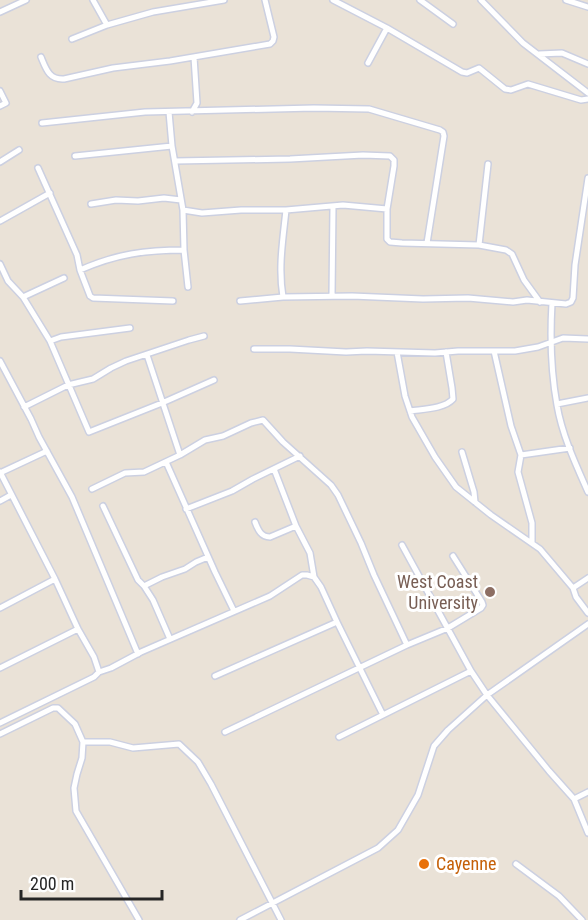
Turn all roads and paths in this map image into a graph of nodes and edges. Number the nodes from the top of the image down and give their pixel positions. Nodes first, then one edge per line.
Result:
1 (26, 0) edge
2 (93, 0) edge
3 (224, 0) edge
4 (265, 0) edge
5 (333, 0) edge
6 (420, 0) edge
7 (481, 0) edge
8 (566, 0) edge
9 (588, 7) edge
10 (0, 12) edge
11 (453, 24) dead end
12 (107, 25) junction
13 (387, 27) junction
14 (72, 39) dead end
15 (539, 54) junction
16 (41, 57) dead end
17 (194, 57) junction
18 (368, 63) dead end
19 (588, 63) edge
20 (0, 92) edge
21 (588, 93) edge
22 (588, 99) edge
23 (0, 106) edge
24 (169, 112) junction
25 (192, 112) junction
26 (42, 123) dead end
27 (172, 146) junction
28 (19, 150) dead end
29 (75, 156) dead end
30 (175, 161) junction
31 (0, 162) edge
32 (488, 164) dead end
33 (38, 168) dead end
34 (588, 178) edge
35 (50, 193) junction
36 (181, 200) junction
37 (91, 204) dead end
38 (333, 207) junction
39 (387, 209) junction
40 (183, 210) junction
41 (286, 210) junction
42 (0, 221) edge
43 (427, 243) junction
44 (479, 244) junction
45 (184, 250) junction
46 (0, 264) edge
47 (80, 270) junction
48 (64, 279) dead end
49 (188, 286) dead end
50 (23, 297) junction
51 (283, 297) junction
52 (332, 297) junction
53 (174, 301) dead end
54 (240, 301) dead end
55 (540, 303) junction
56 (552, 303) junction
57 (130, 328) dead end
58 (204, 336) dead end
59 (588, 339) edge
60 (50, 341) junction
61 (551, 342) junction
62 (254, 349) dead end
63 (495, 351) junction
64 (397, 352) junction
65 (446, 352) junction
66 (147, 355) junction
67 (0, 361) edge
68 (214, 380) dead end
69 (68, 385) junction
70 (588, 398) edge
71 (162, 403) junction
72 (557, 404) junction
73 (24, 407) junction
74 (410, 411) junction
75 (570, 448) junction
76 (47, 451) junction
77 (462, 452) dead end
78 (180, 455) junction
79 (521, 455) junction
80 (300, 456) junction
81 (166, 462) junction
82 (274, 469) junction
83 (0, 472) edge
84 (92, 489) dead end
85 (588, 492) edge
86 (11, 495) junction
87 (0, 501) edge
88 (475, 502) junction
89 (103, 506) dead end
90 (186, 509) junction
91 (255, 522) dead end
92 (296, 526) junction
93 (532, 542) junction
94 (402, 545) dead end
95 (453, 556) dead end
96 (208, 558) junction
97 (314, 577) junction
98 (588, 578) edge
99 (55, 579) junction
100 (144, 586) junction
101 (573, 588) junction
102 (0, 608) edge
103 (234, 610) junction
104 (588, 613) edge
105 (337, 622) junction
106 (588, 624) edge
107 (448, 628) junction
108 (78, 629) junction
109 (170, 639) junction
110 (407, 645) junction
111 (138, 654) junction
112 (360, 667) junction
113 (0, 668) edge
114 (471, 671) junction
115 (99, 672) junction
116 (215, 676) dead end
117 (488, 696) junction
118 (383, 715) junction
119 (0, 723) edge
120 (225, 732) dead end
121 (0, 734) edge
122 (339, 736) dead end
123 (83, 742) junction
124 (588, 792) edge
125 (574, 799) junction
126 (588, 833) edge
127 (516, 864) dead end
128 (272, 904) junction
129 (139, 920) edge
130 (240, 920) edge
131 (281, 920) edge
132 (582, 920) edge

1 - 10 street
2 - 12 street
3 - 12 street
4 - 17 street
5 - 13 street
6 - 11 street
7 - 15 street
8 - 9 street
12 - 14 street
13 - 18 street
13 - 22 street
15 - 19 street
15 - 21 street
16 - 17 street
17 - 25 street
20 - 23 street
24 - 25 street
24 - 26 street
24 - 27 street
25 - 43 street
27 - 29 street
27 - 30 street
28 - 31 street
30 - 36 street
30 - 39 street
32 - 44 street
33 - 35 street
34 - 56 street
35 - 42 street
35 - 47 street
36 - 37 street
36 - 40 street
38 - 39 street
38 - 41 street
38 - 52 street
39 - 43 street
40 - 41 street
40 - 45 street
41 - 51 street
43 - 44 street
44 - 55 street
45 - 47 street
45 - 49 street
46 - 50 street
47 - 53 street
48 - 50 street
50 - 60 street
51 - 52 street
51 - 54 street
52 - 55 street
55 - 56 street
56 - 61 street
57 - 60 street
58 - 66 street
59 - 61 street
60 - 69 street
61 - 63 street
61 - 72 street
62 - 64 street
63 - 65 street
63 - 79 street
64 - 65 street
64 - 74 street
65 - 74 street
66 - 69 street
66 - 71 street
67 - 73 street
68 - 71 street
69 - 71 street
69 - 73 street
70 - 72 street
71 - 78 street
72 - 75 street
73 - 76 street
74 - 88 street
75 - 79 street
75 - 85 street
76 - 83 street
76 - 111 street
77 - 88 street
78 - 80 street
78 - 81 street
79 - 93 street
80 - 82 street
80 - 110 street
81 - 84 street
81 - 90 street
82 - 90 street
82 - 92 street
83 - 86 street
86 - 87 street
86 - 99 street
88 - 93 street
89 - 100 street
90 - 96 street
91 - 92 street
92 - 97 street
93 - 101 street
94 - 107 street
95 - 107 street
96 - 100 street
96 - 103 street
97 - 103 street
97 - 105 street
98 - 101 street
99 - 102 street
99 - 108 street
100 - 109 street
101 - 104 street
103 - 109 street
105 - 112 street
105 - 116 street
106 - 117 street
107 - 110 street
107 - 114 street
108 - 113 street
108 - 115 street
109 - 111 street
110 - 112 street
111 - 115 street
112 - 118 street
112 - 120 street
114 - 117 street
114 - 118 street
115 - 119 street
117 - 125 street
117 - 128 street
118 - 122 street
121 - 123 street
123 - 128 street
123 - 129 street
124 - 125 street
125 - 126 street
127 - 132 street
128 - 130 street
128 - 131 street

